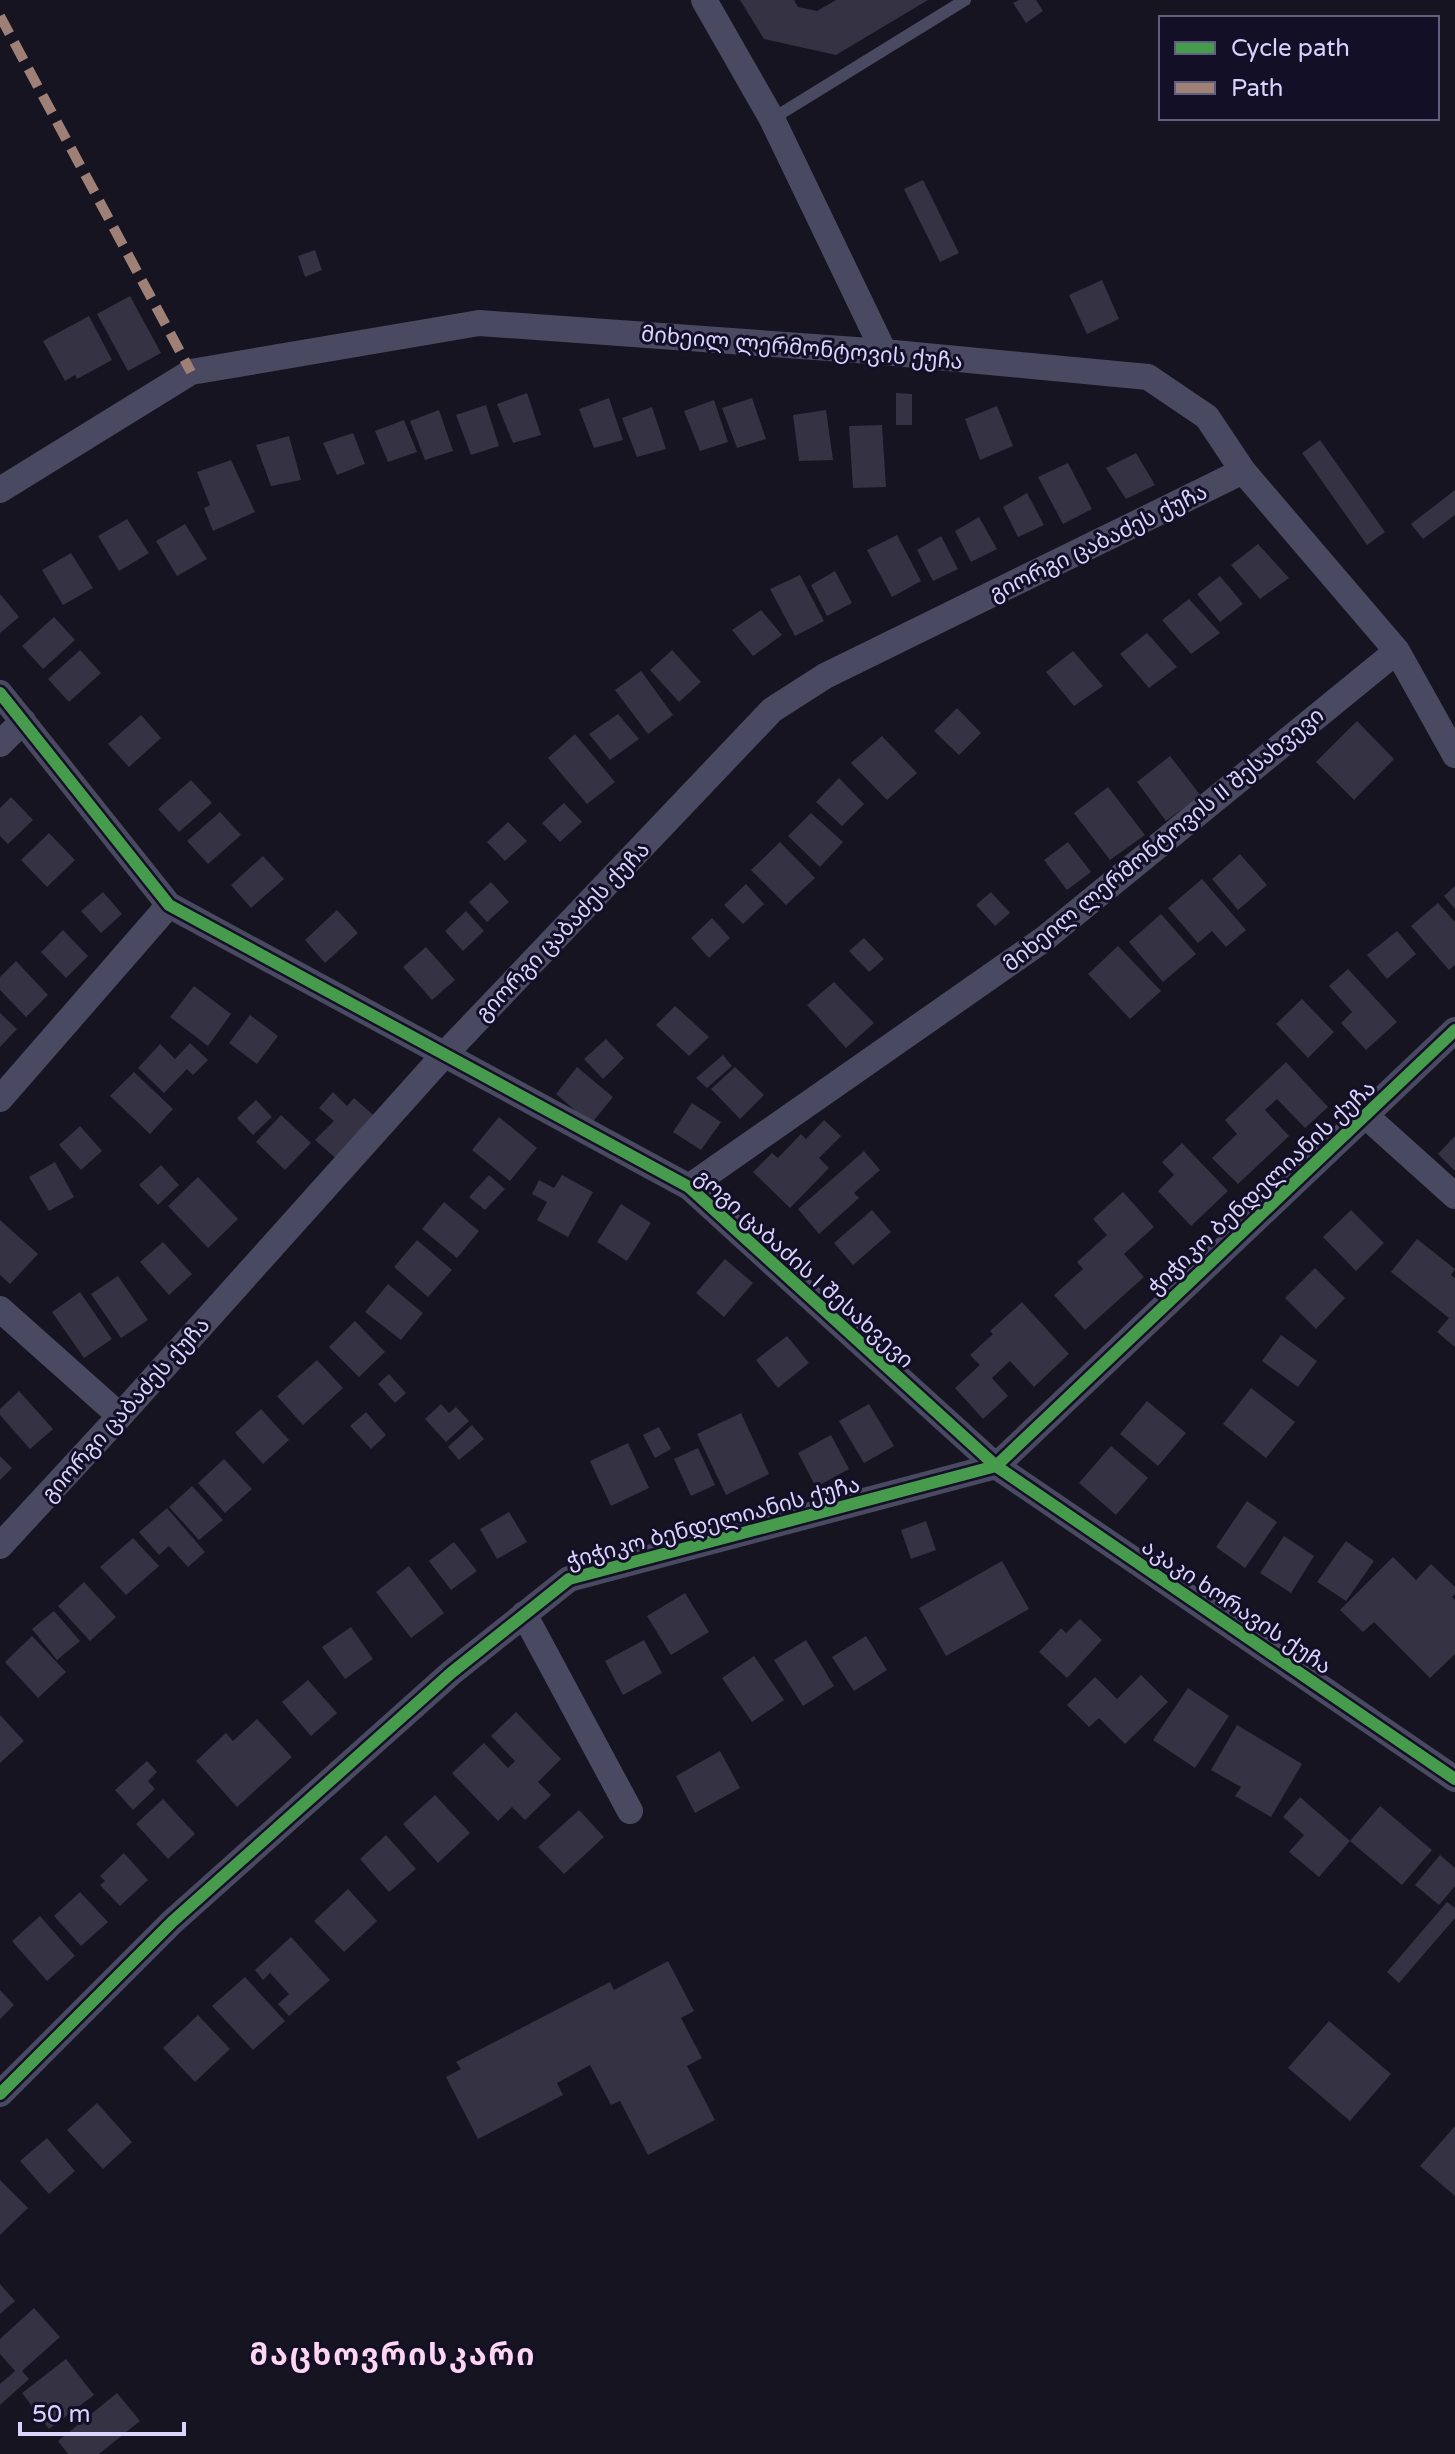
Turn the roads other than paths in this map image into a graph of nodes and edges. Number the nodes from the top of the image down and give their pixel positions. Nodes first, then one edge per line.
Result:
1 (704, 0) edge
2 (965, 0) edge
3 (772, 119) junction
4 (884, 352) junction
5 (1243, 471) junction
6 (0, 490) edge
7 (1397, 651) junction
8 (0, 693) edge
9 (23, 721) junction
10 (0, 744) edge
11 (1455, 755) edge
12 (169, 905) junction
13 (1455, 1030) edge
14 (443, 1056) junction
15 (0, 1099) edge
16 (1366, 1116) junction
17 (689, 1187) junction
18 (1455, 1196) edge
19 (0, 1309) edge
20 (120, 1416) junction
21 (996, 1466) junction
22 (0, 1546) edge
23 (524, 1614) junction
24 (1455, 1779) edge
25 (630, 1811) dead end
26 (0, 2094) edge

1 - 3 street
2 - 3 lane
3 - 4 street
4 - 5 street, მიხეილ ლერმონტოვის ქუჩა
4 - 6 street, მიხეილ ლერმონტოვის ქუჩა
5 - 7 street, მიხეილ ლერმონტოვის ქუჩა
5 - 14 street, გიორგი ცაბაძეს ქუჩა
7 - 11 street, მიხეილ ლერმონტოვის ქუჩა
7 - 17 street, მიხეილ ლერმონტოვის II შესახვევი
8 - 9 street
9 - 10 street
9 - 12 street
12 - 14 street, გოგი ცაბაძის I შესახვევი
12 - 15 street
13 - 16 street, ჭიჭიკო ბენდელიანის ქუჩა
14 - 17 street, გოგი ცაბაძის I შესახვევი
14 - 20 street, გიორგი ცაბაძეს ქუჩა
16 - 18 street
16 - 21 street, ჭიჭიკო ბენდელიანის ქუჩა
17 - 21 street, გოგი ცაბაძის I შესახვევი
19 - 20 street
20 - 22 street, გიორგი ცაბაძეს ქუჩა
21 - 23 street, ჭიჭიკო ბენდელიანის ქუჩა
21 - 24 street, აკაკი ხორავის ქუჩა
23 - 25 street
23 - 26 street, ჭიჭიკო ბენდელიანის ქუჩა

